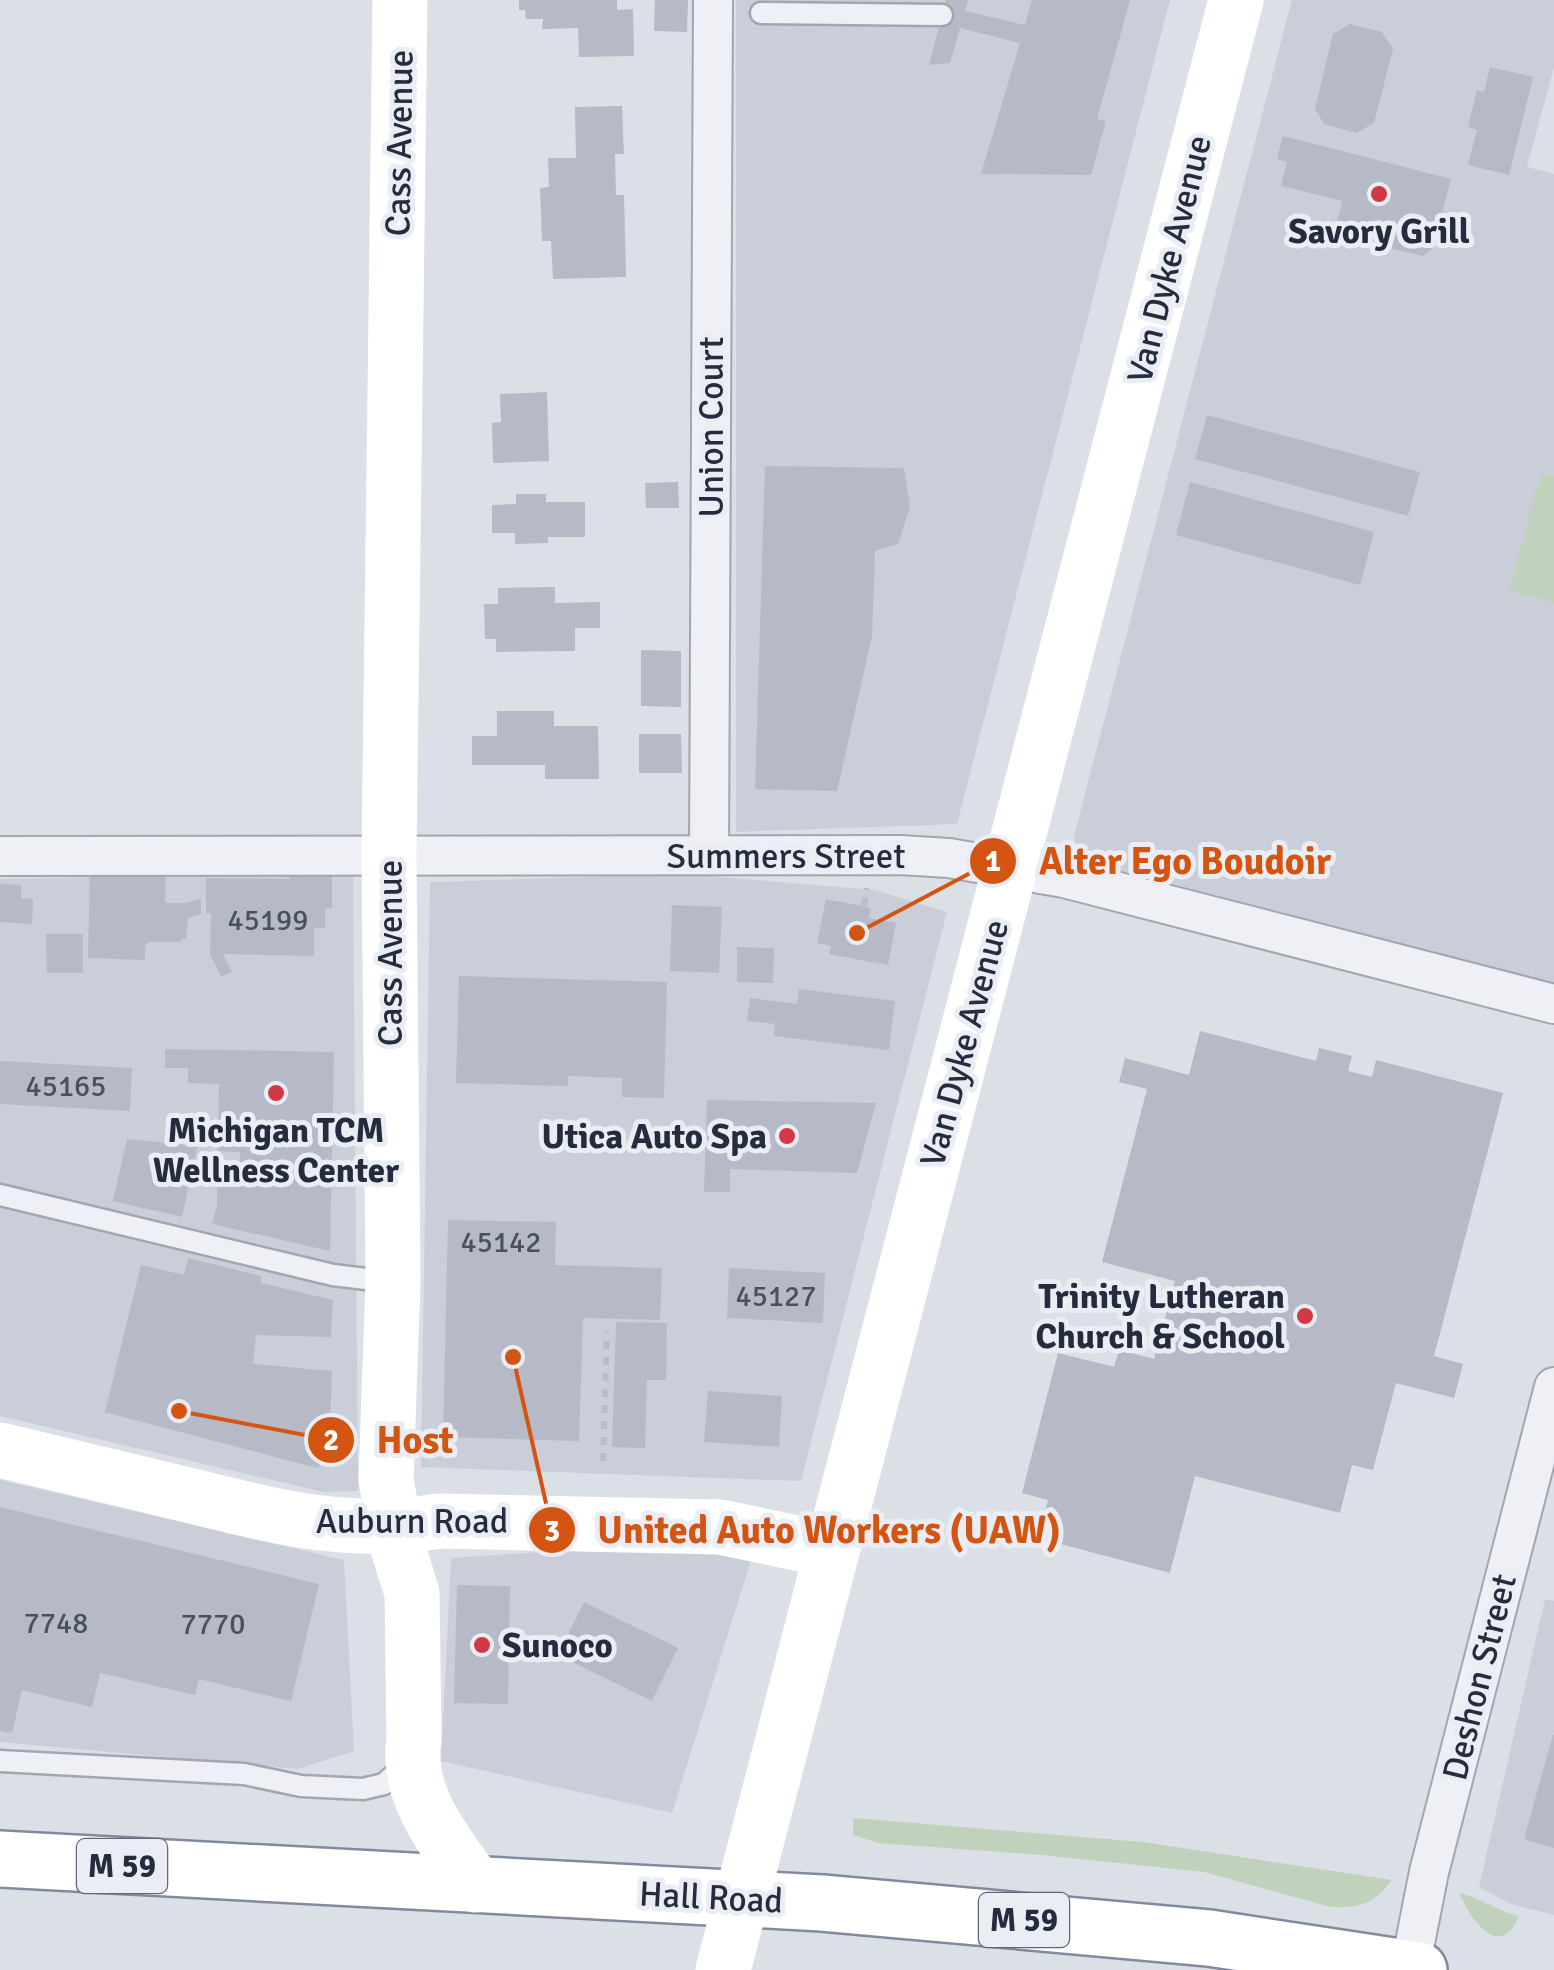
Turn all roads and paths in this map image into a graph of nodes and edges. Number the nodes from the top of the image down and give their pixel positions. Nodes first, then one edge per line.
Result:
1 (400, 0) edge
2 (712, 0) edge
3 (1236, 0) edge
4 (762, 13) dead end
5 (942, 15) dead end
6 (709, 855) junction
7 (0, 856) edge
8 (390, 856) junction
9 (1011, 868) junction
10 (867, 887) dead end
11 (864, 906) dead end
12 (1554, 1004) edge
13 (0, 1196) edge
14 (393, 1282) junction
15 (607, 1332) dead end
16 (1554, 1388) edge
17 (0, 1450) edge
18 (603, 1460) dead end
19 (394, 1528) junction
20 (830, 1550) junction
21 (411, 1758) junction
22 (0, 1760) edge
23 (0, 1859) edge
24 (476, 1886) junction
25 (743, 1898) junction
26 (1415, 1969) edge
27 (723, 1970) edge

1 - 8 main road, Cass Avenue
2 - 6 street, Union Court
3 - 9 main road, Van Dyke Avenue
4 - 5 lane
6 - 8 street, Summers Street
6 - 9 street, Summers Street
7 - 8 street, Summers Street
8 - 14 main road, Cass Avenue
9 - 12 street, Summers Street
9 - 20 main road, Van Dyke Avenue
10 - 11 path
13 - 14 lane
14 - 19 main road, Cass Avenue
15 - 18 path
16 - 26 street, Deshon Street
17 - 19 main road, Auburn Road
19 - 20 main road, Auburn Road
19 - 21 main road, Cass Avenue
20 - 25 main road, Van Dyke Avenue
21 - 22 lane
21 - 24 main road, Cass Avenue
23 - 24 main road, Hall Road / M 59
24 - 25 main road, Hall Road / M 59
25 - 26 main road, Hall Road / M 59
25 - 27 main road, Van Dyke Avenue

